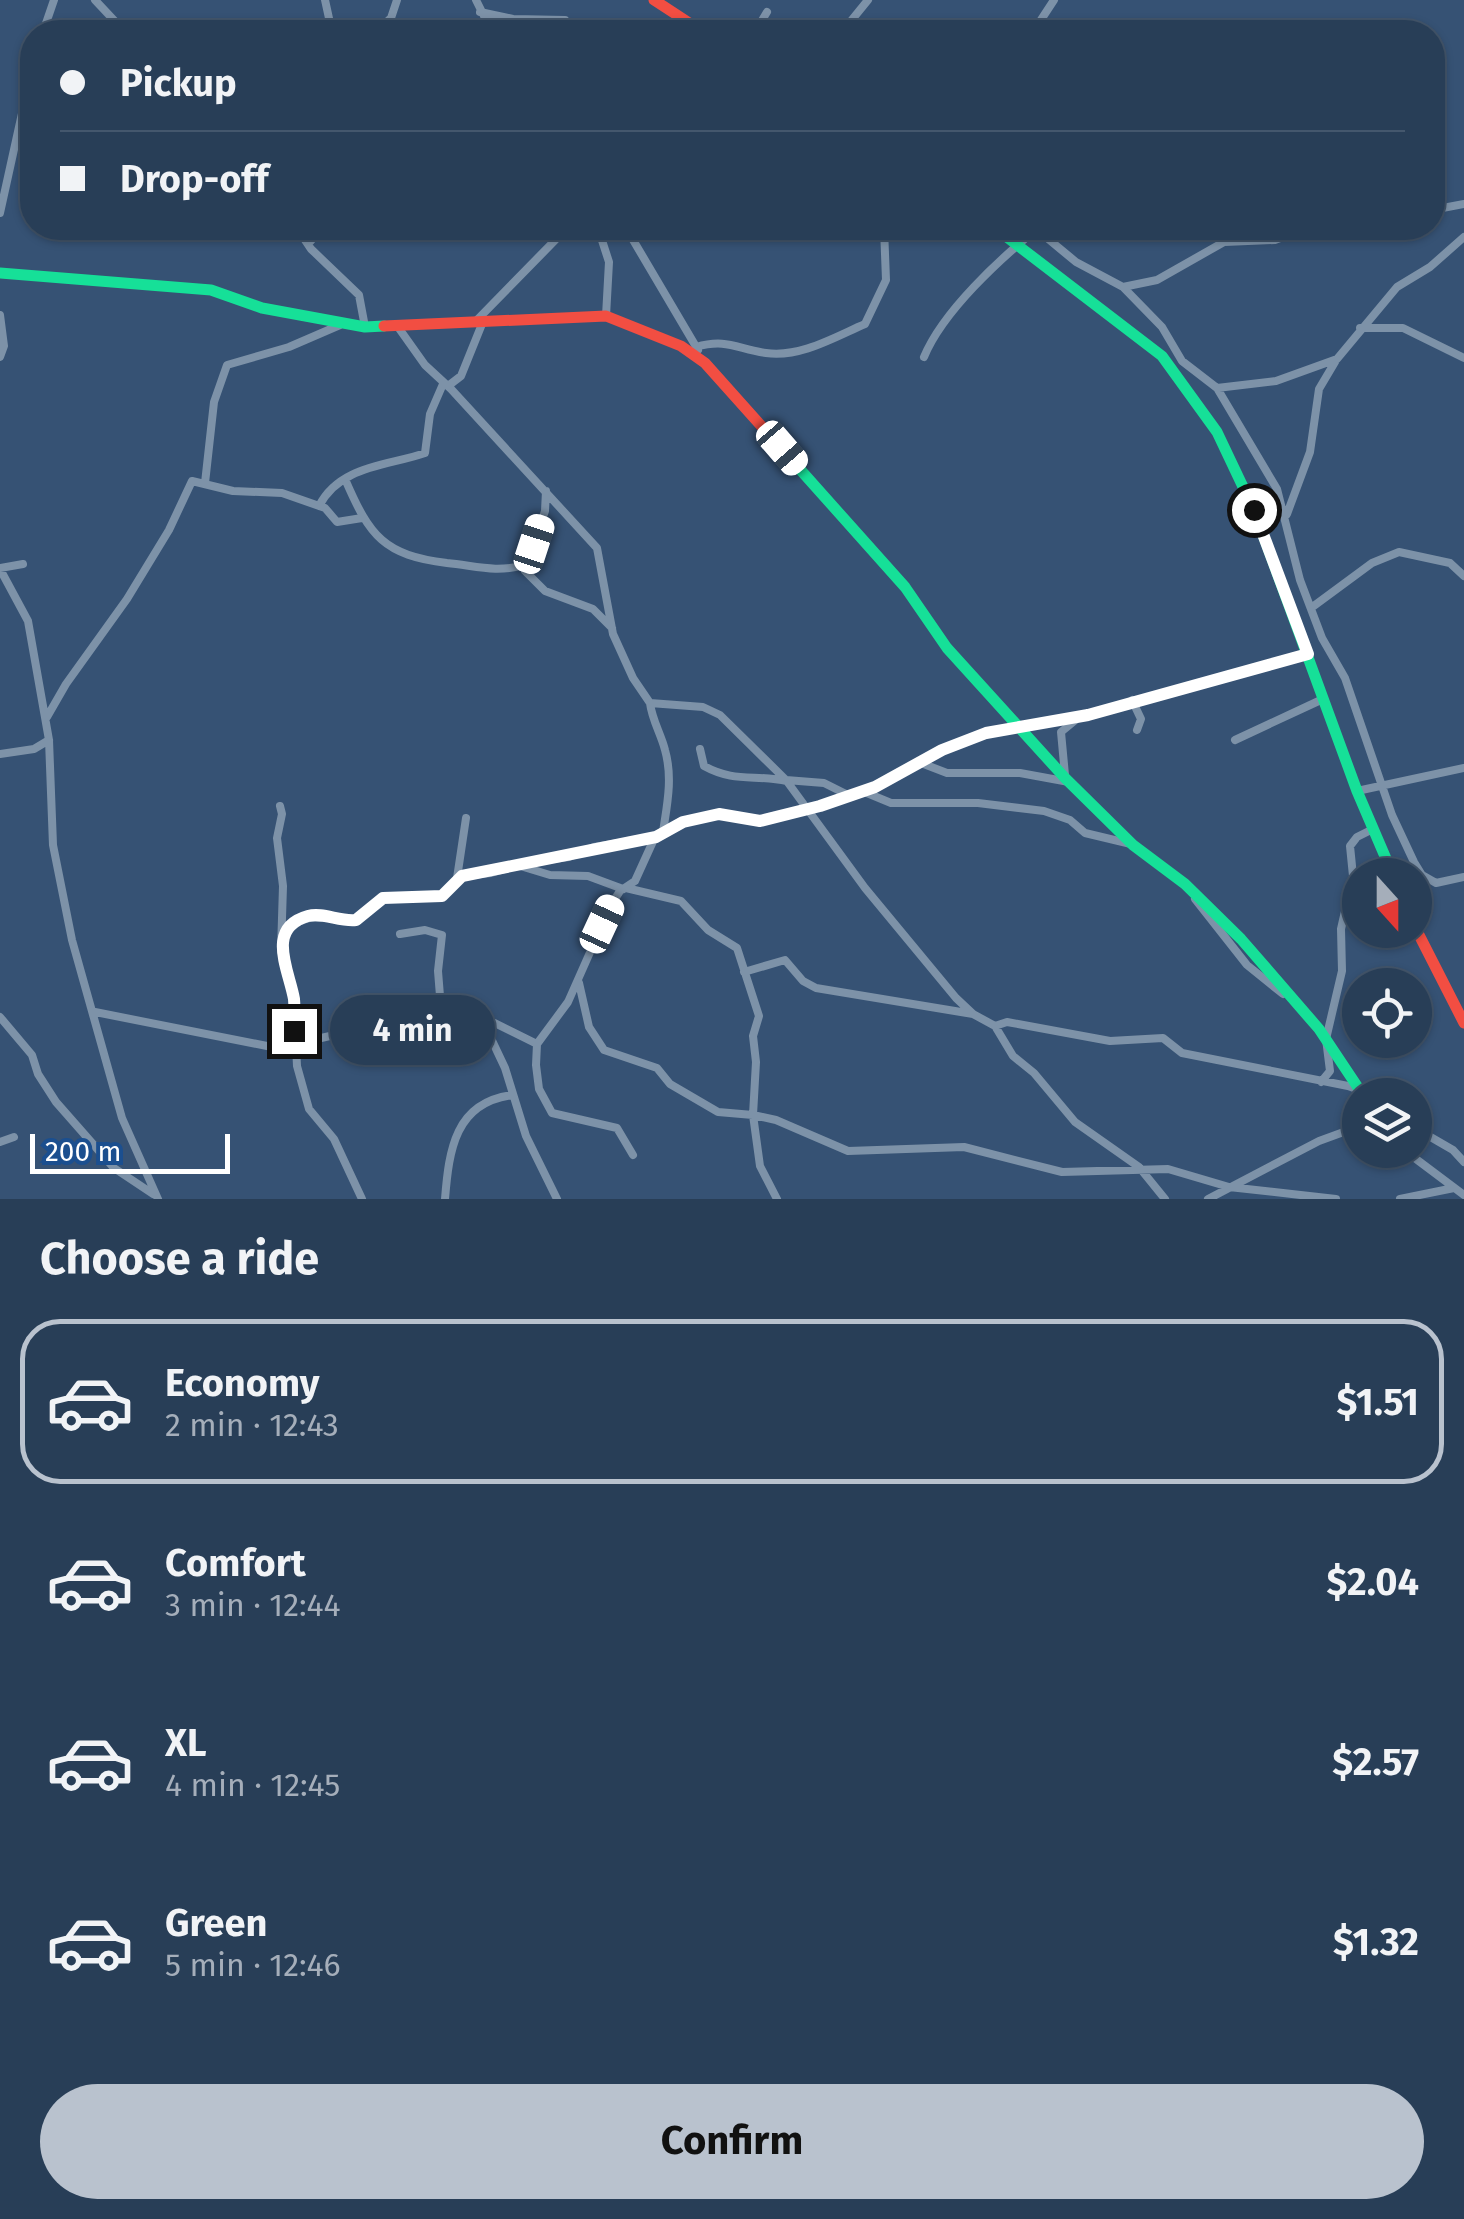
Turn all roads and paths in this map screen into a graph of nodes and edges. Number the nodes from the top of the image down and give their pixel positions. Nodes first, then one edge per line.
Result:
1 (95, 0) edge
2 (476, 0) edge
3 (654, 0) edge
4 (868, 0) edge
5 (480, 12) junction
6 (767, 12) dead end
7 (114, 20) edge
8 (485, 20) edge
9 (565, 20) dead end
10 (685, 20) edge
11 (762, 20) edge
12 (852, 20) edge
13 (20, 122) edge
14 (0, 213) edge
15 (1464, 237) edge
16 (305, 240) edge
17 (312, 240) edge
18 (555, 240) edge
19 (602, 240) edge
20 (633, 240) edge
21 (884, 240) edge
22 (1012, 240) edge
23 (1023, 240) edge
24 (1051, 240) edge
25 (1275, 240) edge
26 (308, 244) junction
27 (1018, 244) junction
28 (0, 272) edge
29 (1123, 287) junction
30 (493, 303) junction
31 (0, 315) edge
32 (606, 316) junction
33 (498, 322) junction
34 (478, 323) junction
35 (345, 324) junction
36 (365, 327) junction
37 (398, 327) junction
38 (1360, 328) junction
39 (696, 346) junction
40 (0, 357) edge
41 (924, 357) dead end
42 (1464, 358) edge
43 (1337, 359) junction
44 (705, 363) junction
45 (445, 385) junction
46 (1217, 388) junction
47 (345, 479) junction
48 (206, 483) junction
49 (546, 490) junction
50 (318, 506) junction
51 (362, 518) junction
52 (1286, 518) junction
53 (23, 564) dead end
54 (526, 566) junction
55 (0, 569) edge
56 (1464, 576) edge
57 (1311, 608) junction
58 (612, 628) junction
59 (1308, 654) junction
60 (1132, 700) junction
61 (1323, 700) junction
62 (650, 703) junction
63 (1082, 716) junction
64 (46, 718) junction
65 (1021, 727) junction
66 (1137, 730) dead end
67 (49, 740) junction
68 (1235, 740) dead end
69 (700, 749) dead end
70 (0, 754) edge
71 (920, 763) junction
72 (1464, 768) edge
73 (786, 780) junction
74 (1067, 780) junction
75 (1381, 785) junction
76 (862, 790) junction
77 (1357, 791) junction
78 (849, 796) junction
79 (825, 805) junction
80 (280, 806) dead end
81 (806, 807) junction
82 (466, 818) dead end
83 (816, 822) junction
84 (1373, 829) junction
85 (659, 835) junction
86 (1132, 844) junction
87 (1386, 858) edge
88 (518, 865) junction
89 (1464, 877) edge
90 (457, 878) junction
91 (625, 888) junction
92 (400, 934) dead end
93 (282, 938) junction
94 (1426, 948) edge
95 (744, 972) junction
96 (579, 981) junction
97 (440, 996) junction
98 (95, 1012) junction
99 (972, 1014) junction
100 (480, 1015) junction
101 (0, 1017) edge
102 (1464, 1024) edge
103 (995, 1026) junction
104 (1326, 1039) junction
105 (537, 1044) junction
106 (294, 1047) junction
107 (1354, 1078) edge
108 (1320, 1082) junction
109 (1342, 1087) edge
110 (514, 1095) junction
111 (753, 1115) junction
112 (1342, 1131) edge
113 (14, 1137) dead end
114 (1432, 1137) edge
115 (0, 1142) edge
116 (633, 1155) dead end
117 (1464, 1162) edge
118 (1139, 1167) junction
119 (1428, 1168) edge
120 (1229, 1187) junction
121 (1454, 1188) junction
122 (1464, 1195) edge
123 (157, 1198) edge
124 (362, 1199) edge
125 (445, 1199) edge
126 (557, 1199) edge
127 (777, 1199) edge
128 (1166, 1199) edge
129 (1208, 1199) edge
130 (1336, 1199) edge
131 (1400, 1199) edge

1 - 7 street
2 - 5 street
3 - 10 main road
4 - 12 street
5 - 8 street
5 - 9 street
6 - 11 street
13 - 14 street
15 - 38 street
16 - 26 street
17 - 26 street
18 - 30 street
19 - 32 street
20 - 39 street
21 - 39 street
22 - 27 main road
23 - 27 street
24 - 29 street
25 - 29 street
26 - 36 street
27 - 41 street
27 - 59 main road
28 - 35 main road
29 - 46 street
30 - 33 street
30 - 34 street
31 - 40 street
32 - 33 main road
32 - 44 main road
33 - 34 main road
34 - 37 main road
34 - 45 street
35 - 36 main road
35 - 48 street
36 - 37 main road
37 - 45 street
38 - 42 street
38 - 43 street
39 - 44 street
43 - 46 street
43 - 52 street
44 - 65 main road
45 - 47 street
45 - 49 street
46 - 52 street
47 - 50 street
47 - 51 street
48 - 50 street
48 - 64 street
49 - 54 street
49 - 58 street
50 - 51 street
51 - 54 street
52 - 57 street
53 - 55 street
54 - 58 street
55 - 64 street
56 - 57 street
57 - 75 street
58 - 62 street
59 - 60 street
59 - 61 main road
60 - 63 street
60 - 66 street
61 - 68 street
61 - 77 main road
62 - 73 street
62 - 85 street
63 - 65 street
63 - 74 street
64 - 67 street
65 - 71 street
65 - 74 main road
67 - 70 street
67 - 98 street
69 - 73 street
71 - 74 street
71 - 76 street
72 - 75 street
73 - 78 street
73 - 81 street
74 - 86 main road
75 - 77 street
75 - 89 street
76 - 78 street
76 - 86 street
77 - 84 main road
78 - 79 street
79 - 81 street
79 - 83 street
80 - 93 street
81 - 83 street
81 - 85 street
82 - 90 street
83 - 99 street
84 - 87 main road
84 - 104 street
85 - 88 street
85 - 91 street
86 - 104 main road
88 - 90 street
88 - 91 street
90 - 93 street
91 - 95 street
91 - 96 street
92 - 97 street
93 - 106 street
94 - 102 main road
95 - 99 street
95 - 111 street
96 - 105 street
96 - 111 street
97 - 100 street
97 - 106 street
98 - 106 street
98 - 123 street
99 - 103 street
100 - 105 street
100 - 110 street
101 - 123 street
103 - 108 street
103 - 118 street
104 - 107 main road
104 - 108 street
105 - 116 street
106 - 124 street
108 - 109 street
110 - 125 street
110 - 126 street
111 - 118 street
111 - 127 street
112 - 120 street
113 - 115 street
114 - 117 street
118 - 120 street
118 - 128 street
119 - 121 street
120 - 129 street
120 - 130 street
121 - 122 street
121 - 131 street

